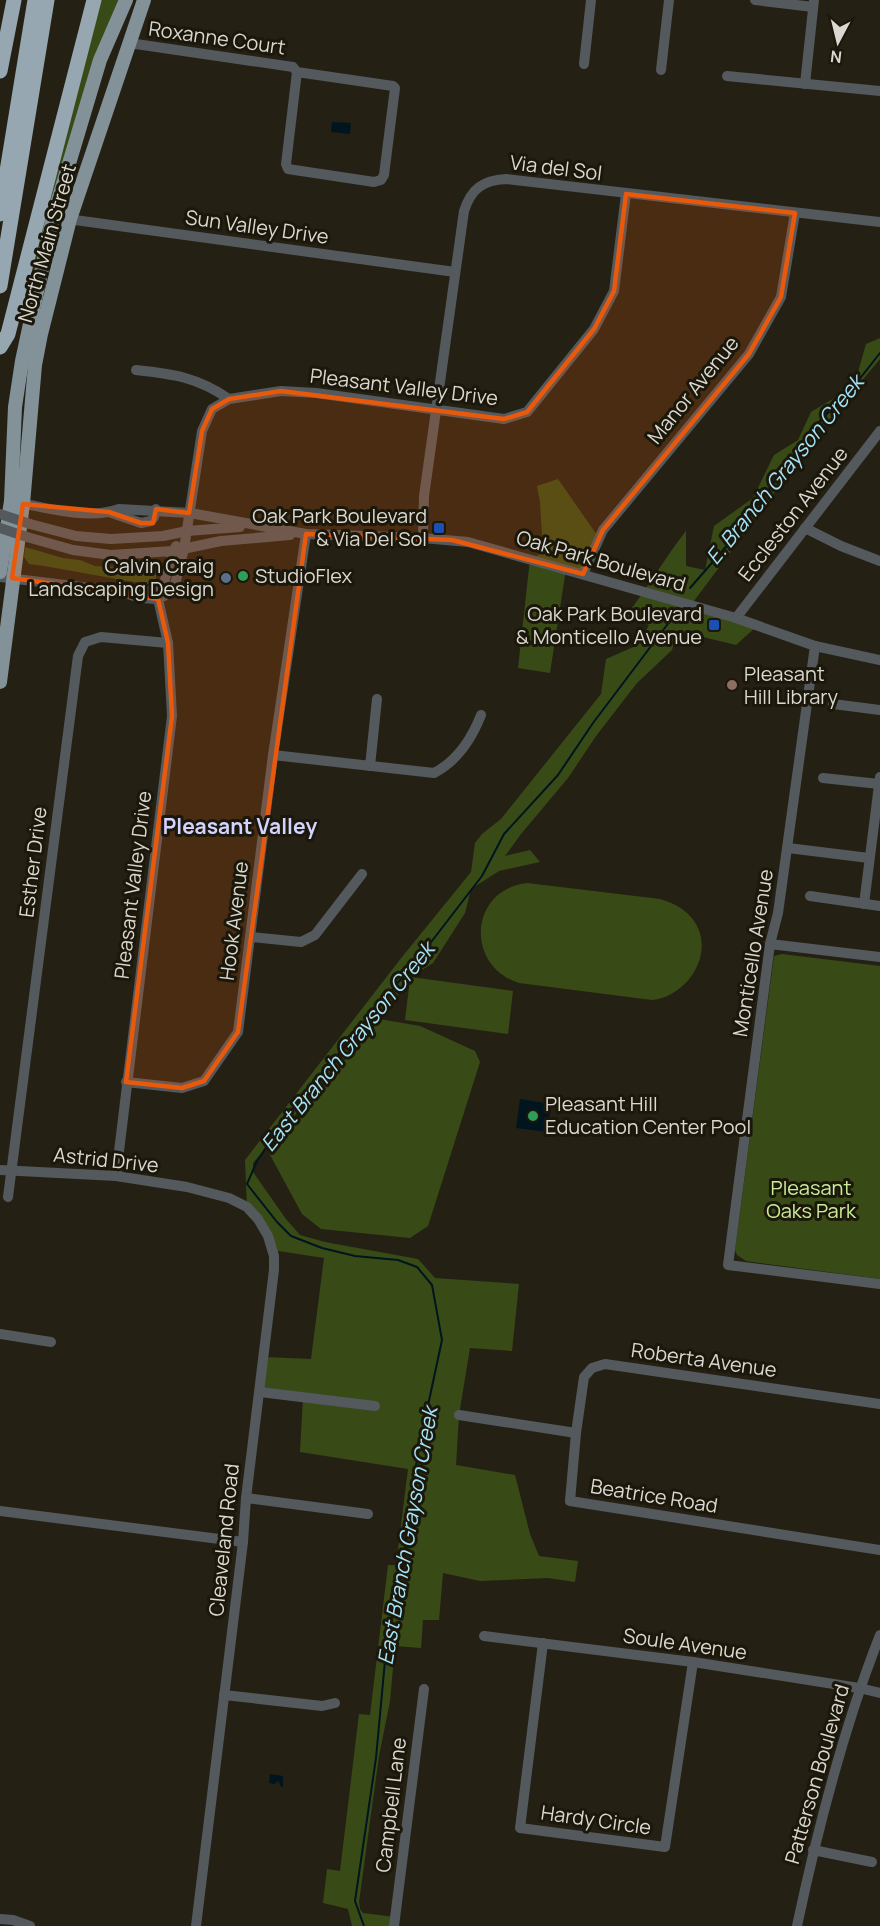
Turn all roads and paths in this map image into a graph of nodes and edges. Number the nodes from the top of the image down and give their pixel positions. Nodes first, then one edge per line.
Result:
1 (14, 0) edge
2 (35, 0) edge
3 (47, 0) edge
4 (94, 0) edge
5 (126, 0) edge
6 (144, 0) edge
7 (591, 0) edge
8 (669, 0) edge
9 (755, 0) edge
10 (813, 3) edge
11 (129, 44) junction
12 (584, 64) dead end
13 (661, 70) dead end
14 (0, 71) edge
15 (297, 72) junction
16 (727, 76) dead end
17 (805, 84) junction
18 (880, 91) edge
19 (626, 194) junction
20 (795, 213) junction
21 (0, 214) edge
22 (53, 217) junction
23 (70, 219) junction
24 (880, 222) edge
25 (455, 272) junction
26 (0, 286) edge
27 (0, 347) edge
28 (136, 370) dead end
29 (229, 399) junction
30 (437, 410) junction
31 (879, 434) edge
32 (17, 503) junction
33 (189, 513) junction
34 (0, 514) edge
35 (257, 525) junction
36 (0, 528) edge
37 (805, 528) junction
38 (187, 531) junction
39 (306, 534) junction
40 (423, 538) junction
41 (178, 550) junction
42 (880, 561) edge
43 (583, 574) junction
44 (4, 576) edge
45 (122, 592) junction
46 (158, 599) junction
47 (736, 618) junction
48 (168, 643) junction
49 (815, 646) junction
50 (880, 660) edge
51 (0, 682) edge
52 (377, 699) dead end
53 (833, 704) dead end
54 (880, 710) edge
55 (481, 715) dead end
56 (273, 755) junction
57 (370, 766) junction
58 (823, 778) dead end
59 (880, 781) edge
60 (788, 848) junction
61 (869, 858) junction
62 (362, 874) dead end
63 (810, 896) dead end
64 (864, 904) junction
65 (880, 906) edge
66 (251, 937) junction
67 (770, 944) junction
68 (880, 957) edge
69 (126, 1082) junction
70 (6, 1170) edge
71 (116, 1176) junction
72 (208, 1193) joint
73 (8, 1197) dead end
74 (880, 1284) edge
75 (0, 1334) edge
76 (51, 1342) dead end
77 (260, 1392) junction
78 (880, 1404) edge
79 (375, 1406) dead end
80 (459, 1415) dead end
81 (576, 1432) junction
82 (246, 1498) junction
83 (0, 1512) edge
84 (368, 1514) dead end
85 (243, 1542) junction
86 (880, 1550) edge
87 (880, 1635) edge
88 (484, 1636) dead end
89 (543, 1643) junction
90 (693, 1662) junction
91 (859, 1688) junction
92 (424, 1689) dead end
93 (880, 1693) edge
94 (224, 1695) junction
95 (334, 1703) dead end
96 (813, 1850) junction
97 (872, 1862) dead end
98 (0, 1919) edge
99 (28, 1926) edge
100 (196, 1926) edge
101 (394, 1926) edge
102 (796, 1926) edge

1 - 14 highway
2 - 21 highway
3 - 26 highway
4 - 27 highway
5 - 22 main road, North Main Street
6 - 11 main road, North Main Street
7 - 12 street
8 - 13 street
9 - 10 street
10 - 17 street
11 - 15 street, Roxanne Court
11 - 23 main road, North Main Street
15 - 15 street, Roxanne Court
16 - 17 street
17 - 18 street
19 - 20 street, Via del Sol
19 - 25 street, Via del Sol
19 - 30 street, Pleasant Valley Drive
20 - 24 street, Via del Sol
20 - 43 street, Manor Avenue
22 - 23 street, Sun Valley Drive
22 - 32 main road, North Main Street
23 - 25 street, Sun Valley Drive
23 - 32 main road, North Main Street
25 - 30 street, Via del Sol
28 - 29 street
29 - 30 street, Pleasant Valley Drive
29 - 33 street
30 - 40 street, Via del Sol
31 - 37 street, Eccleston Avenue
32 - 33 street, Oak Park Boulevard
32 - 44 main road
33 - 35 street, Oak Park Boulevard
33 - 38 street
34 - 38 street, Oak Park Boulevard, bridge
35 - 38 street, Oak Park Boulevard
35 - 39 street, Oak Park Boulevard
36 - 41 street, Oak Park Boulevard, bridge
37 - 42 street
37 - 47 street, Eccleston Avenue
38 - 41 street
39 - 40 street, Oak Park Boulevard
39 - 41 street, Oak Park Boulevard
39 - 56 street, Hook Avenue
40 - 43 street, Oak Park Boulevard
41 - 45 street
41 - 46 street
43 - 47 street, Oak Park Boulevard
44 - 45 street
44 - 51 main road
45 - 46 street
46 - 48 street, Pleasant Valley Drive
47 - 49 street, Oak Park Boulevard
48 - 69 street, Pleasant Valley Drive
48 - 70 street, Esther Drive
49 - 50 street, Oak Park Boulevard
49 - 60 street, Monticello Avenue
52 - 57 street
53 - 54 street
55 - 57 street
56 - 57 street
56 - 66 street, Hook Avenue
58 - 59 street
59 - 61 street
60 - 61 street
60 - 67 street, Monticello Avenue
61 - 64 street
62 - 66 street
63 - 64 street
64 - 65 street
66 - 69 street, Hook Avenue
67 - 68 street
67 - 74 street, Monticello Avenue
69 - 71 street, Pleasant Valley Drive
70 - 71 street, Astrid Drive
70 - 73 street, Esther Drive
71 - 72 street, Astrid Drive
72 - 77 street, Cleaveland Road
75 - 76 street
77 - 79 street
77 - 82 street, Cleaveland Road
78 - 81 street, Roberta Avenue
80 - 81 street
81 - 86 street, Beatrice Road
82 - 84 street
82 - 85 street, Cleaveland Road
83 - 85 street
85 - 94 street, Cleaveland Road
87 - 91 street, Patterson Boulevard
88 - 89 street, Soule Avenue
89 - 90 street, Soule Avenue
89 - 90 street, Hardy Circle
90 - 91 street, Soule Avenue
91 - 93 street, Soule Avenue
91 - 96 street, Patterson Boulevard
92 - 101 street, Campbell Lane
94 - 95 street
94 - 100 street, Cleaveland Road
96 - 97 street
96 - 102 street, Patterson Boulevard
98 - 99 street

